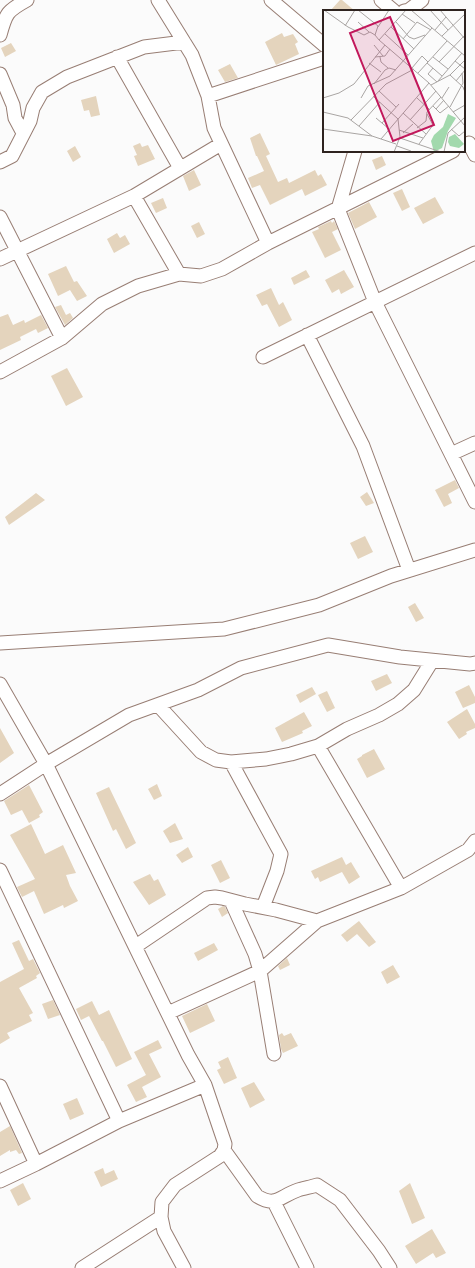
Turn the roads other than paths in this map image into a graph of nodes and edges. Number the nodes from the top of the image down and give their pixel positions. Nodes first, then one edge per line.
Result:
1 (27, 0) edge
2 (158, 0) edge
3 (270, 0) edge
4 (381, 0) edge
5 (422, 0) edge
6 (393, 10) edge
7 (409, 10) edge
8 (0, 35) edge
9 (184, 42) junction
10 (323, 44) edge
11 (117, 57) junction
12 (323, 58) edge
13 (0, 74) edge
14 (208, 96) junction
15 (23, 133) junction
16 (469, 143) edge
17 (221, 144) junction
18 (355, 152) edge
19 (451, 152) edge
20 (475, 155) edge
21 (0, 162) edge
22 (180, 168) junction
23 (134, 196) junction
24 (338, 209) junction
25 (0, 217) edge
26 (268, 243) junction
27 (17, 250) junction
28 (475, 253) edge
29 (0, 259) edge
30 (179, 274) junction
31 (375, 302) junction
32 (307, 335) junction
33 (62, 338) junction
34 (263, 357) dead end
35 (0, 372) edge
36 (475, 443) edge
37 (452, 454) junction
38 (475, 502) edge
39 (475, 550) edge
40 (409, 570) junction
41 (0, 642) edge
42 (432, 660) junction
43 (475, 663) edge
44 (0, 684) edge
45 (158, 705) junction
46 (318, 746) junction
47 (231, 762) junction
48 (46, 764) junction
49 (0, 794) edge
50 (475, 841) edge
51 (0, 870) edge
52 (401, 888) junction
53 (231, 901) junction
54 (263, 907) junction
55 (317, 921) junction
56 (136, 946) junction
57 (260, 971) junction
58 (168, 1013) junction
59 (274, 1054) dead end
60 (205, 1085) junction
61 (0, 1086) edge
62 (119, 1121) junction
63 (224, 1150) junction
64 (36, 1164) junction
65 (0, 1181) edge
66 (274, 1202) junction
67 (161, 1217) junction
68 (82, 1268) edge
69 (184, 1268) edge
70 (307, 1268) edge
71 (390, 1268) edge

1 - 8 street
2 - 9 street
3 - 10 street
4 - 6 street
5 - 7 street
9 - 11 street
9 - 14 street
11 - 15 street
11 - 22 street
12 - 14 street
13 - 15 street
14 - 17 street
15 - 21 street
16 - 20 street
17 - 22 street
17 - 26 street
18 - 24 street
19 - 24 street
22 - 23 street
23 - 27 street
23 - 30 street
24 - 26 street
24 - 31 street
25 - 27 street
26 - 30 street
27 - 29 street
27 - 33 street
28 - 31 street
30 - 33 street
31 - 32 street
31 - 37 street
32 - 34 street
32 - 40 street
33 - 35 street
36 - 37 street
37 - 38 street
39 - 40 street
40 - 41 street
42 - 43 street
42 - 45 street
42 - 46 street
44 - 48 street
45 - 47 street
45 - 48 street
46 - 47 street
46 - 52 street
47 - 54 street
48 - 49 street
48 - 56 street
50 - 52 street
51 - 62 street
52 - 55 street
53 - 54 street
53 - 56 street
53 - 57 street
54 - 55 street
55 - 57 street
56 - 58 street
57 - 58 street
57 - 59 street
58 - 60 street
60 - 62 street
60 - 63 street
61 - 64 street
62 - 64 street
63 - 66 street
63 - 67 street
64 - 65 street
66 - 70 street
66 - 71 street
67 - 68 street
67 - 69 street

